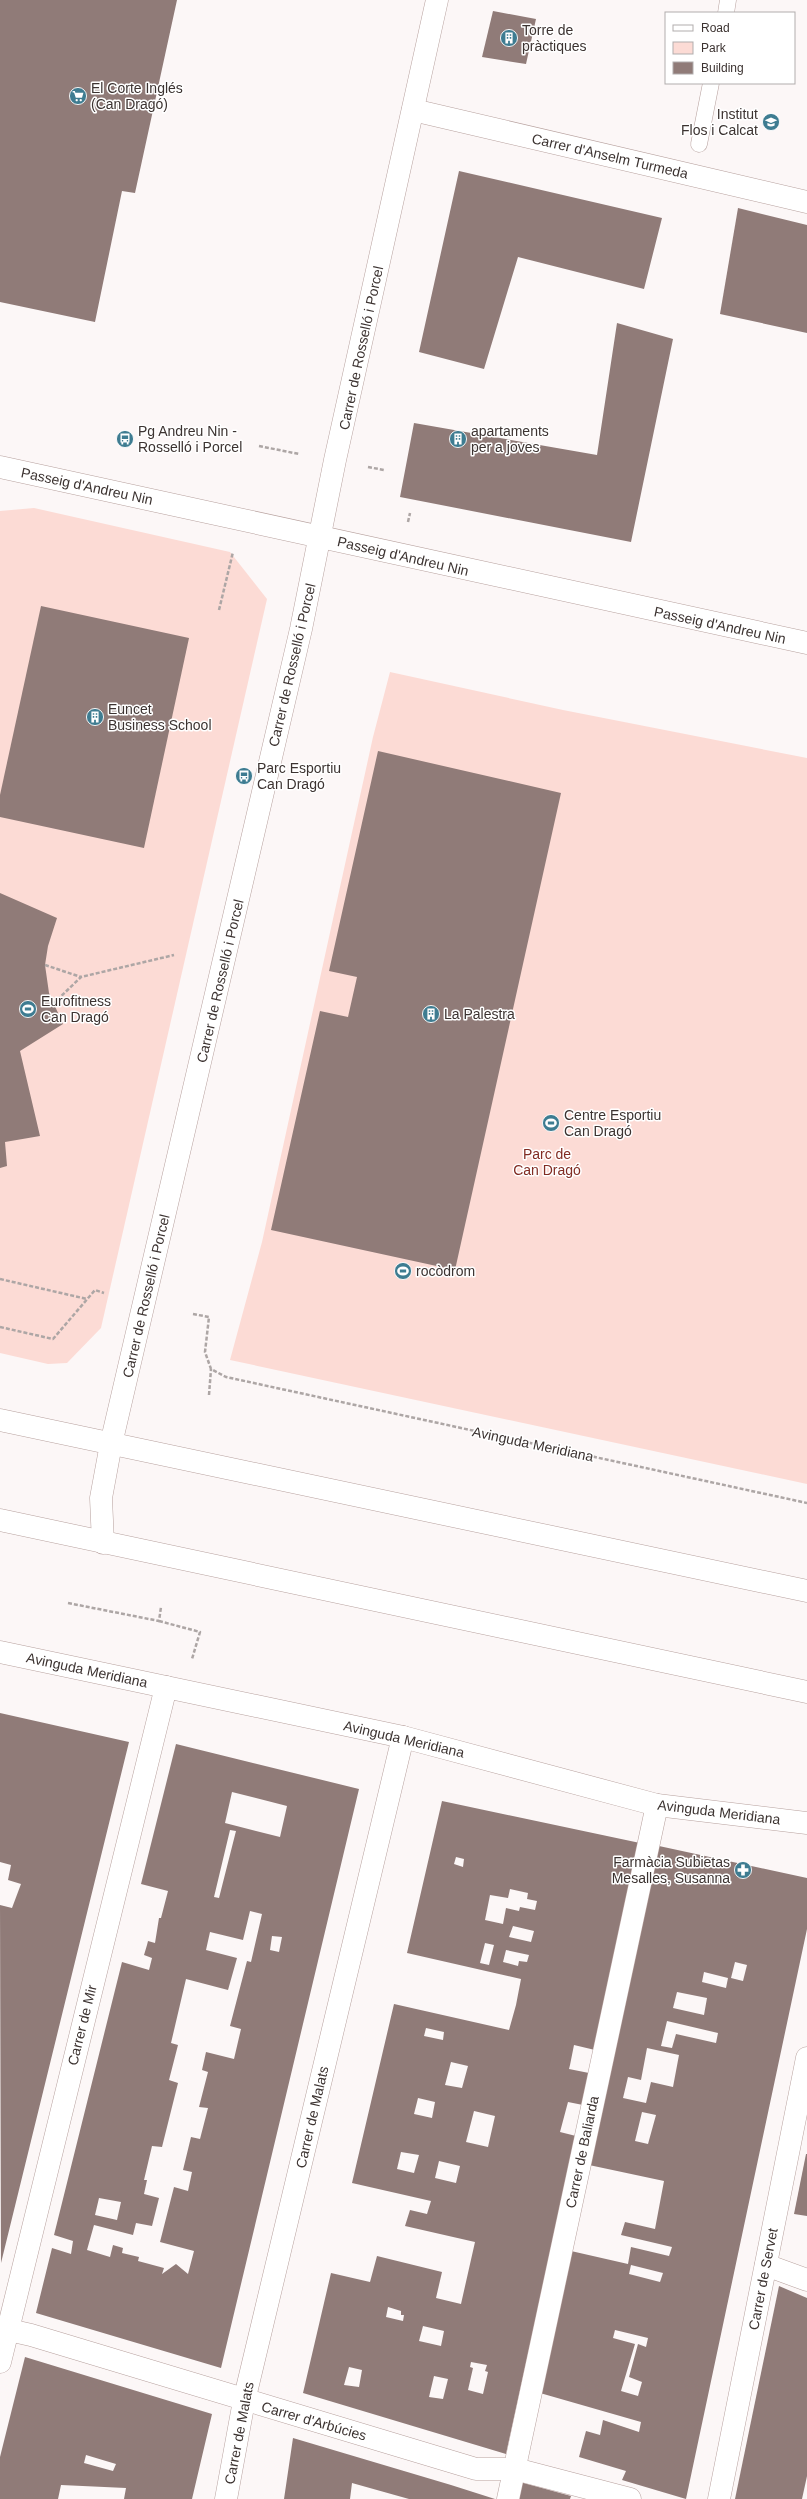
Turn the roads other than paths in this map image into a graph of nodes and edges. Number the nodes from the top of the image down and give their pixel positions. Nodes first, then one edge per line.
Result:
1 (437, 0) edge
2 (728, 0) edge
3 (726, 12) edge
4 (711, 84) edge
5 (413, 110) junction
6 (698, 144) dead end
7 (807, 202) edge
8 (0, 467) edge
9 (320, 537) junction
10 (807, 643) edge
11 (0, 1420) edge
12 (111, 1444) junction
13 (0, 1520) edge
14 (103, 1543) junction
15 (807, 1592) edge
16 (0, 1652) edge
17 (166, 1687) junction
18 (807, 1692) edge
19 (403, 1737) junction
20 (657, 1805) junction
21 (807, 1823) edge
22 (807, 2058) edge
23 (766, 2265) junction
24 (807, 2280) edge
25 (4, 2329) edge
26 (0, 2362) edge
27 (244, 2401) junction
28 (515, 2469) junction
29 (226, 2499) edge
30 (508, 2499) edge
31 (630, 2499) edge
32 (719, 2499) edge

1 - 5 street, Carrer de Rosselló i Porcel
2 - 3 lane
4 - 6 lane
5 - 7 street, Carrer d'Anselm Turmeda
5 - 9 street, Carrer de Rosselló i Porcel
8 - 9 street, Passeig d'Andreu Nin
9 - 10 street, Passeig d'Andreu Nin
9 - 12 street, Carrer de Rosselló i Porcel
11 - 12 street
12 - 14 street
12 - 15 street
13 - 14 street
14 - 18 street
16 - 17 street, Avinguda Meridiana
17 - 19 street, Avinguda Meridiana
17 - 25 street, Carrer de Mir
19 - 20 street, Avinguda Meridiana
19 - 27 street, Carrer de Malats
20 - 21 street, Avinguda Meridiana
20 - 28 street, Carrer de Baliarda
22 - 23 street, Carrer de Servet
23 - 24 street
23 - 32 street, Carrer de Servet
25 - 26 street, Carrer de Mir
25 - 27 street, Carrer d'Arbúcies
27 - 28 street, Carrer d'Arbúcies
27 - 29 street, Carrer de Malats
28 - 30 street, Carrer de Baliarda
28 - 31 street, Carrer d'Arbúcies

